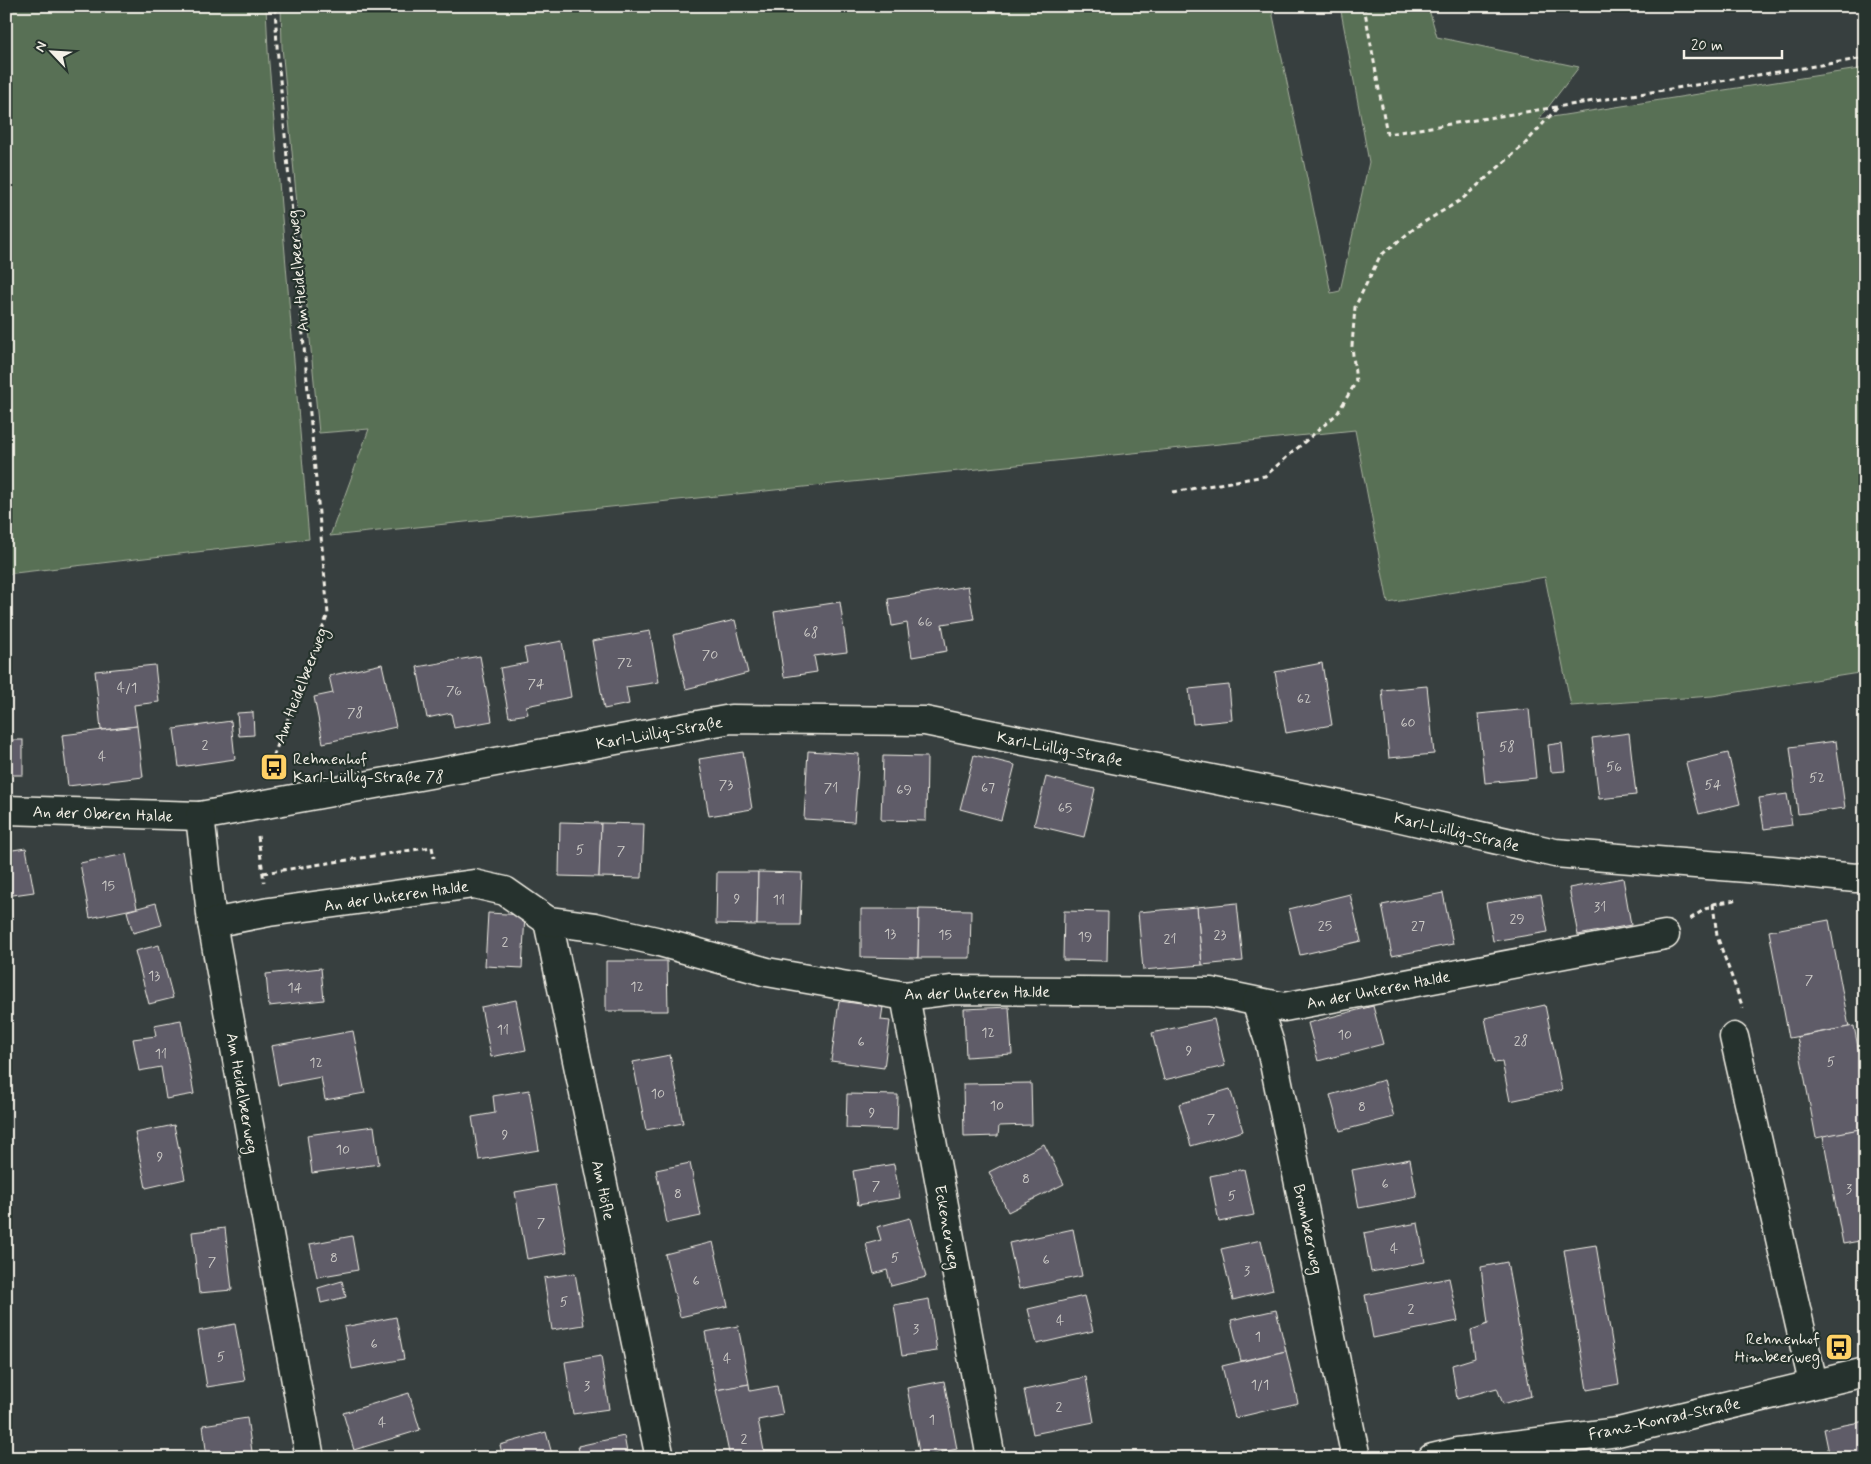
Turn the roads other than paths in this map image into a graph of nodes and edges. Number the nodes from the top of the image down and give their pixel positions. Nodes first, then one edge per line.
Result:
1 (6, 810) edge
2 (200, 816) junction
3 (1865, 877) edge
4 (548, 921) junction
5 (212, 922) junction
6 (1665, 935) road end
7 (905, 996) junction
8 (1256, 1002) junction
9 (1734, 1037) dead end
10 (1865, 1372) edge
11 (1814, 1384) junction
12 (310, 1458) edge
13 (660, 1458) edge
14 (991, 1458) edge
15 (1356, 1458) edge
16 (1432, 1458) edge

1 - 2 street, An der Oberen Halde
2 - 3 street, Karl-Lüllig-Straße
2 - 5 street, Am Heidelbeerweg
4 - 5 street, An der Unteren Halde
4 - 7 street, An der Unteren Halde
4 - 13 street, Am Höfle
5 - 12 street, Am Heidelbeerweg
6 - 8 street, An der Unteren Halde
7 - 8 street, An der Unteren Halde
7 - 14 street, Eckenerweg
8 - 15 street, Brombeerweg
9 - 11 street
10 - 11 street, Franz-Konrad-Straße
11 - 16 street, Franz-Konrad-Straße

